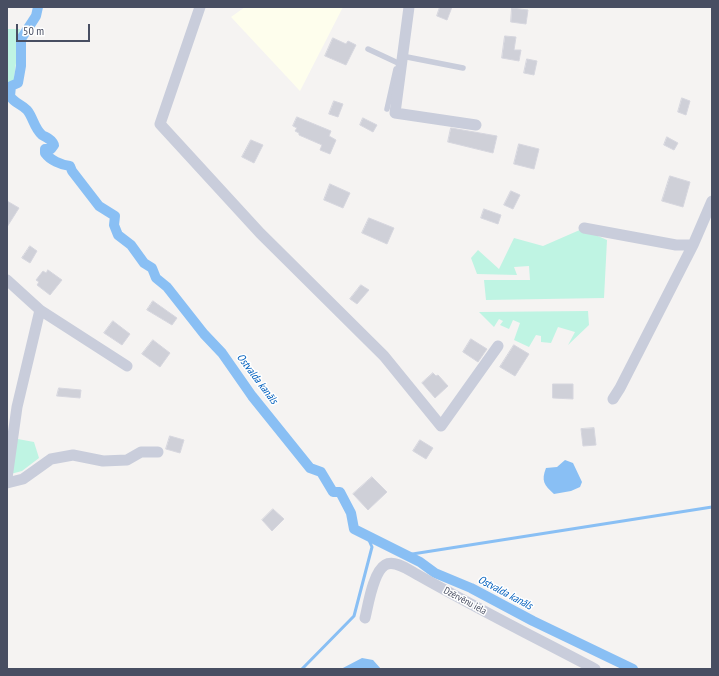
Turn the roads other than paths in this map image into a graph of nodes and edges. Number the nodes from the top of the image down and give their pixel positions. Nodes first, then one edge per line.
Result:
1 (200, 7) edge
2 (409, 7) edge
3 (368, 49) dead end
4 (400, 59) junction
5 (463, 68) dead end
6 (387, 109) dead end
7 (476, 125) dead end
8 (712, 201) edge
9 (584, 228) dead end
10 (694, 245) junction
11 (7, 280) edge
12 (40, 310) junction
13 (498, 346) dead end
14 (127, 366) dead end
15 (613, 399) dead end
16 (158, 452) dead end
17 (7, 478) edge
18 (7, 483) edge
19 (365, 618) dead end
20 (595, 669) edge

1 - 13 street
2 - 4 street
3 - 4 lane
4 - 5 lane
4 - 6 lane
4 - 7 street
8 - 10 street
9 - 10 street
10 - 15 street
11 - 12 street
12 - 14 street
12 - 17 street
16 - 18 street
19 - 20 street, Dzērvēnu iela

